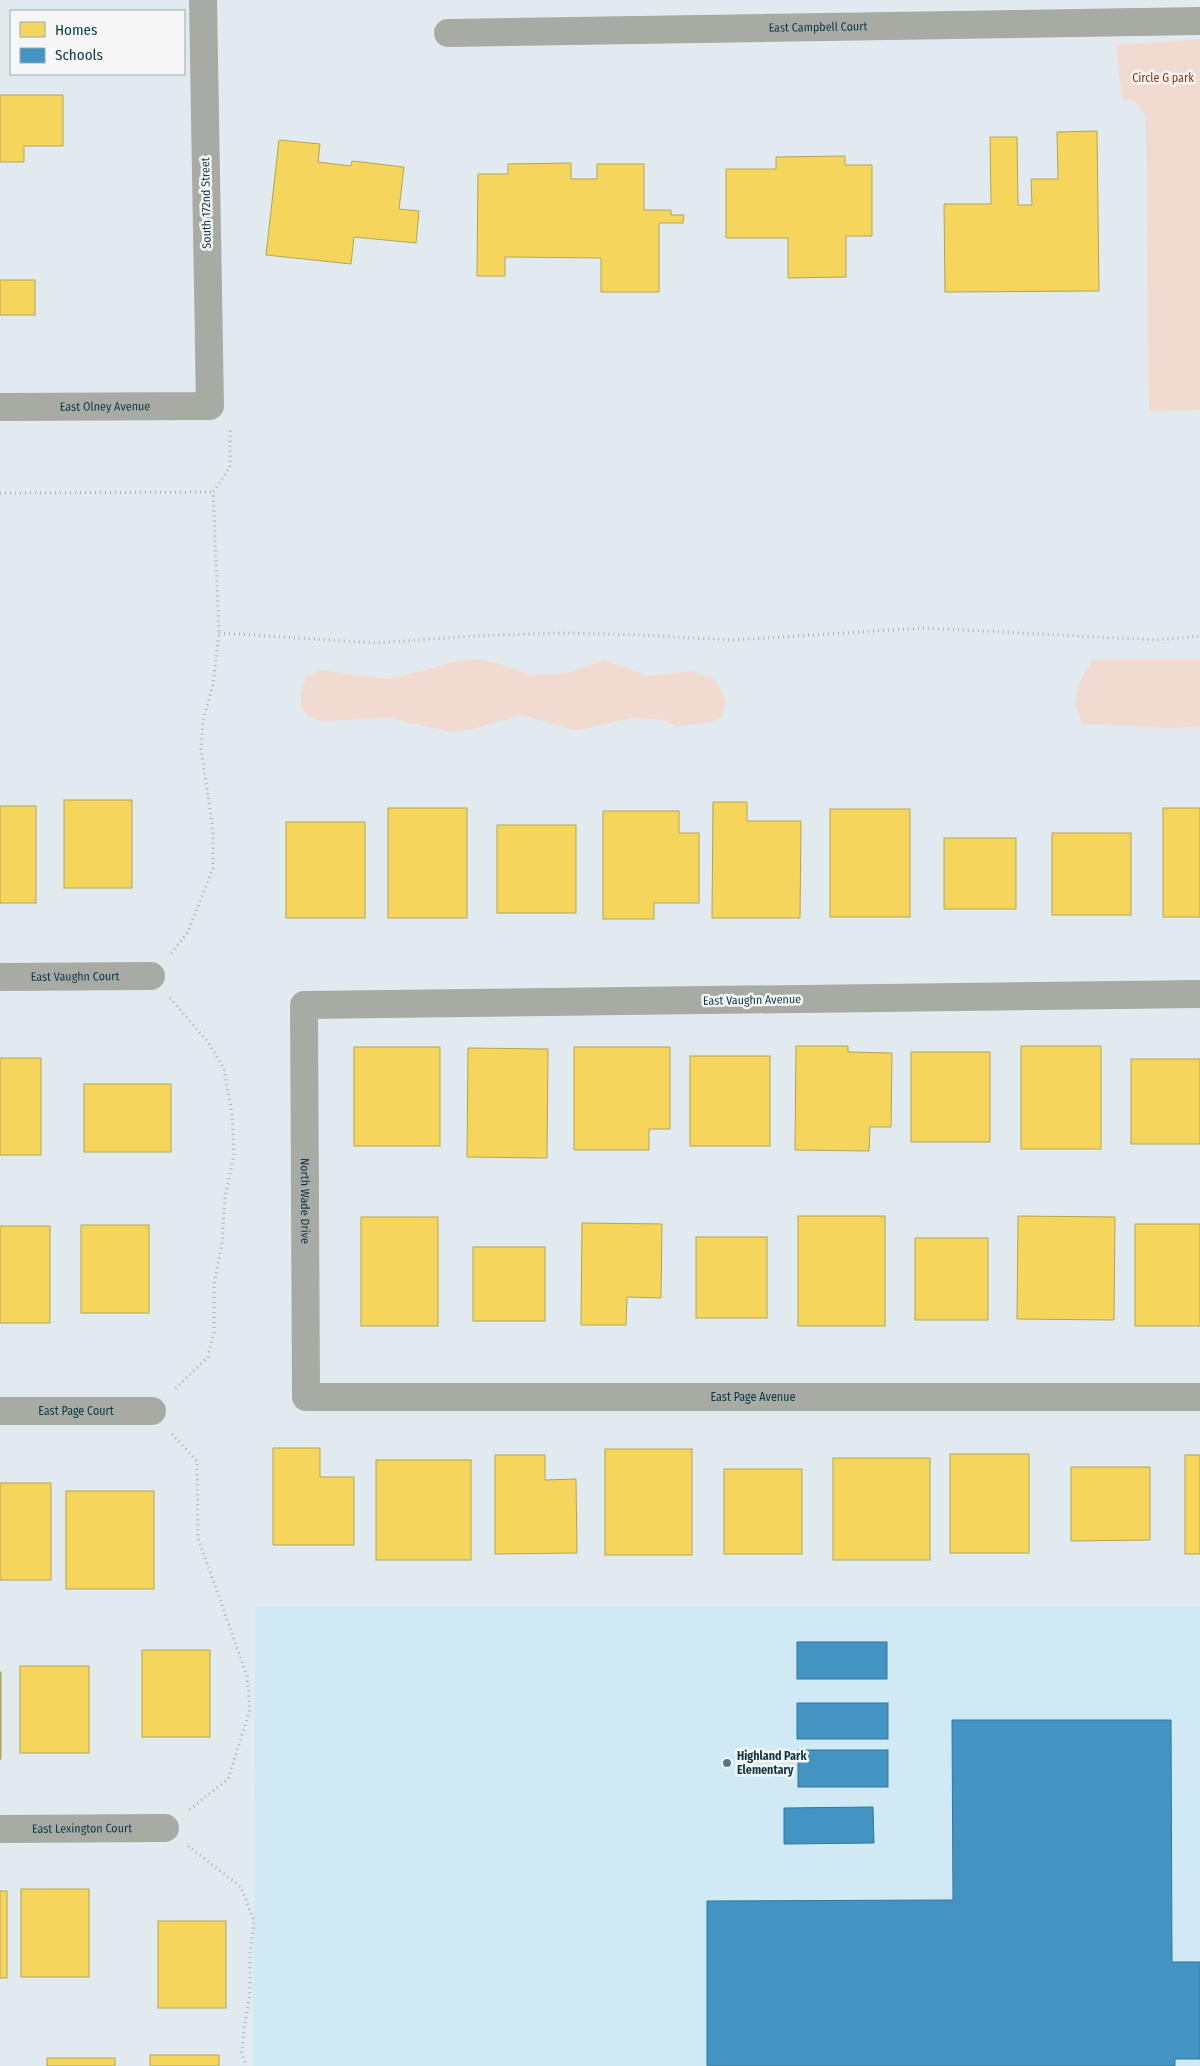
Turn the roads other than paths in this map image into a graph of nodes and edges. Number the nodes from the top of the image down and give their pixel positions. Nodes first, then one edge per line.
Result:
1 (203, 0) edge
2 (1191, 14) edge
3 (448, 34) dead end
4 (210, 406) joint
5 (0, 407) edge
6 (151, 976) road end
7 (0, 977) edge
8 (1200, 994) edge
9 (304, 1005) joint
10 (306, 1397) joint
11 (1200, 1397) edge
12 (0, 1411) edge
13 (152, 1411) road end
14 (165, 1828) road end
15 (0, 1829) edge

1 - 4 street, South 172nd Street
2 - 3 street, East Campbell Court
4 - 5 street, East Olney Avenue
6 - 7 street, East Vaughn Court
8 - 9 street, East Vaughn Avenue
9 - 10 street, North Wade Drive
10 - 11 street, East Page Avenue
12 - 13 street, East Page Court
14 - 15 street, East Lexington Court

